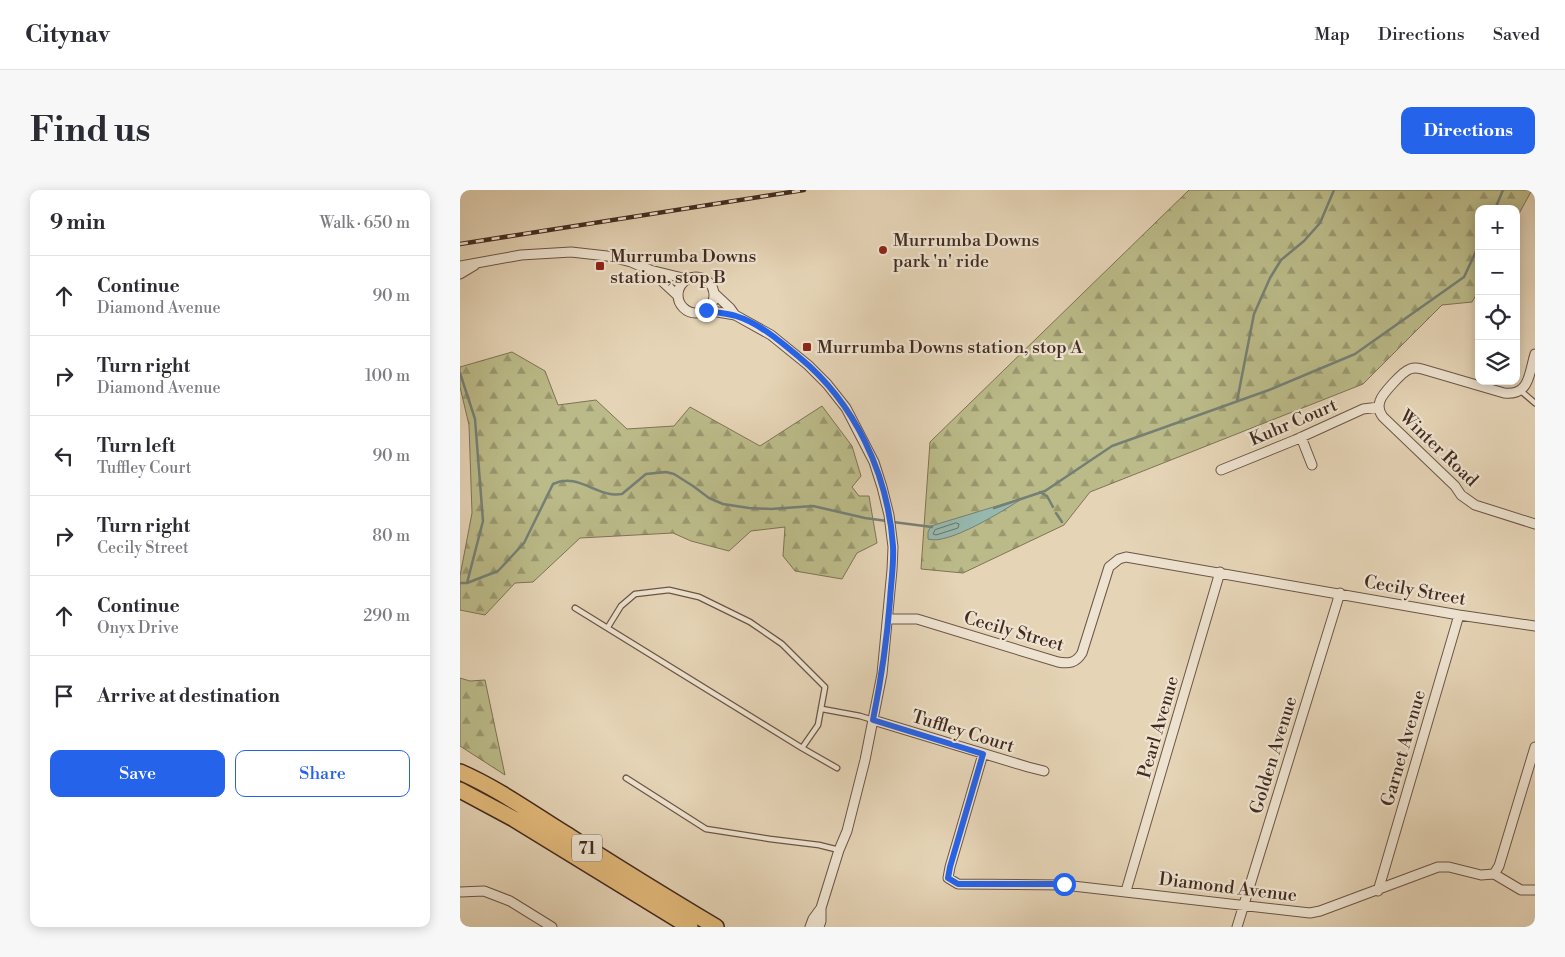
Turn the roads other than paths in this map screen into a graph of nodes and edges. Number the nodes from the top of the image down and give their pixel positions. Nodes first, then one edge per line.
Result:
1 (478, 264) junction
2 (460, 266) edge
3 (650, 270) junction
4 (460, 274) edge
5 (687, 279) junction
6 (714, 294) junction
7 (677, 295) junction
8 (706, 310) junction
9 (735, 315) junction
10 (1535, 354) edge
11 (1521, 391) junction
12 (1535, 403) edge
13 (1379, 407) junction
14 (1300, 438) junction
15 (1312, 465) dead end
16 (1220, 470) dead end
17 (1535, 524) edge
18 (1220, 572) junction
19 (1340, 593) junction
20 (575, 608) dead end
21 (1459, 615) junction
22 (888, 619) junction
23 (1535, 626) edge
24 (608, 627) junction
25 (822, 710) junction
26 (873, 720) junction
27 (1535, 747) edge
28 (802, 748) junction
29 (983, 754) junction
30 (837, 768) dead end
31 (1044, 771) dead end
32 (460, 772) edge
33 (626, 778) dead end
34 (460, 790) edge
35 (839, 850) junction
36 (1494, 874) junction
37 (1535, 890) edge
38 (1126, 891) junction
39 (1378, 891) junction
40 (460, 892) edge
41 (1244, 905) junction
42 (821, 908) junction
43 (552, 927) edge
44 (690, 927) edge
45 (716, 927) edge
46 (810, 927) edge
47 (819, 927) edge
48 (1237, 927) edge

1 - 2 street
1 - 3 street
1 - 4 street
3 - 5 street
3 - 7 street
5 - 6 street
5 - 7 street
6 - 8 street
6 - 9 street
7 - 8 street
8 - 9 street
9 - 22 street
10 - 11 street
11 - 12 lane
11 - 13 street, Winter Road
13 - 14 street, Kuhr Court
13 - 17 street, Winter Road
14 - 15 street
14 - 16 street, Kuhr Court
18 - 19 street, Cecily Street
18 - 22 street, Cecily Street
18 - 38 street, Pearl Avenue
19 - 21 street, Cecily Street
19 - 41 street, Golden Avenue
20 - 24 lane
21 - 23 street, Cecily Street
21 - 39 street, Garnet Avenue
22 - 26 street
24 - 25 lane
24 - 28 lane
25 - 26 lane
25 - 28 lane
26 - 29 street, Tuffley Court
26 - 35 street
27 - 36 street
28 - 30 lane
29 - 31 street, Tuffley Court
29 - 38 street, Diamond Avenue
32 - 45 highway, 71
33 - 35 lane
34 - 44 highway, 71
35 - 42 street
36 - 37 street
36 - 39 street, Diamond Avenue
38 - 41 street, Diamond Avenue
39 - 41 street, Diamond Avenue
40 - 43 street
41 - 48 street, Golden Avenue
42 - 46 street
42 - 47 street

